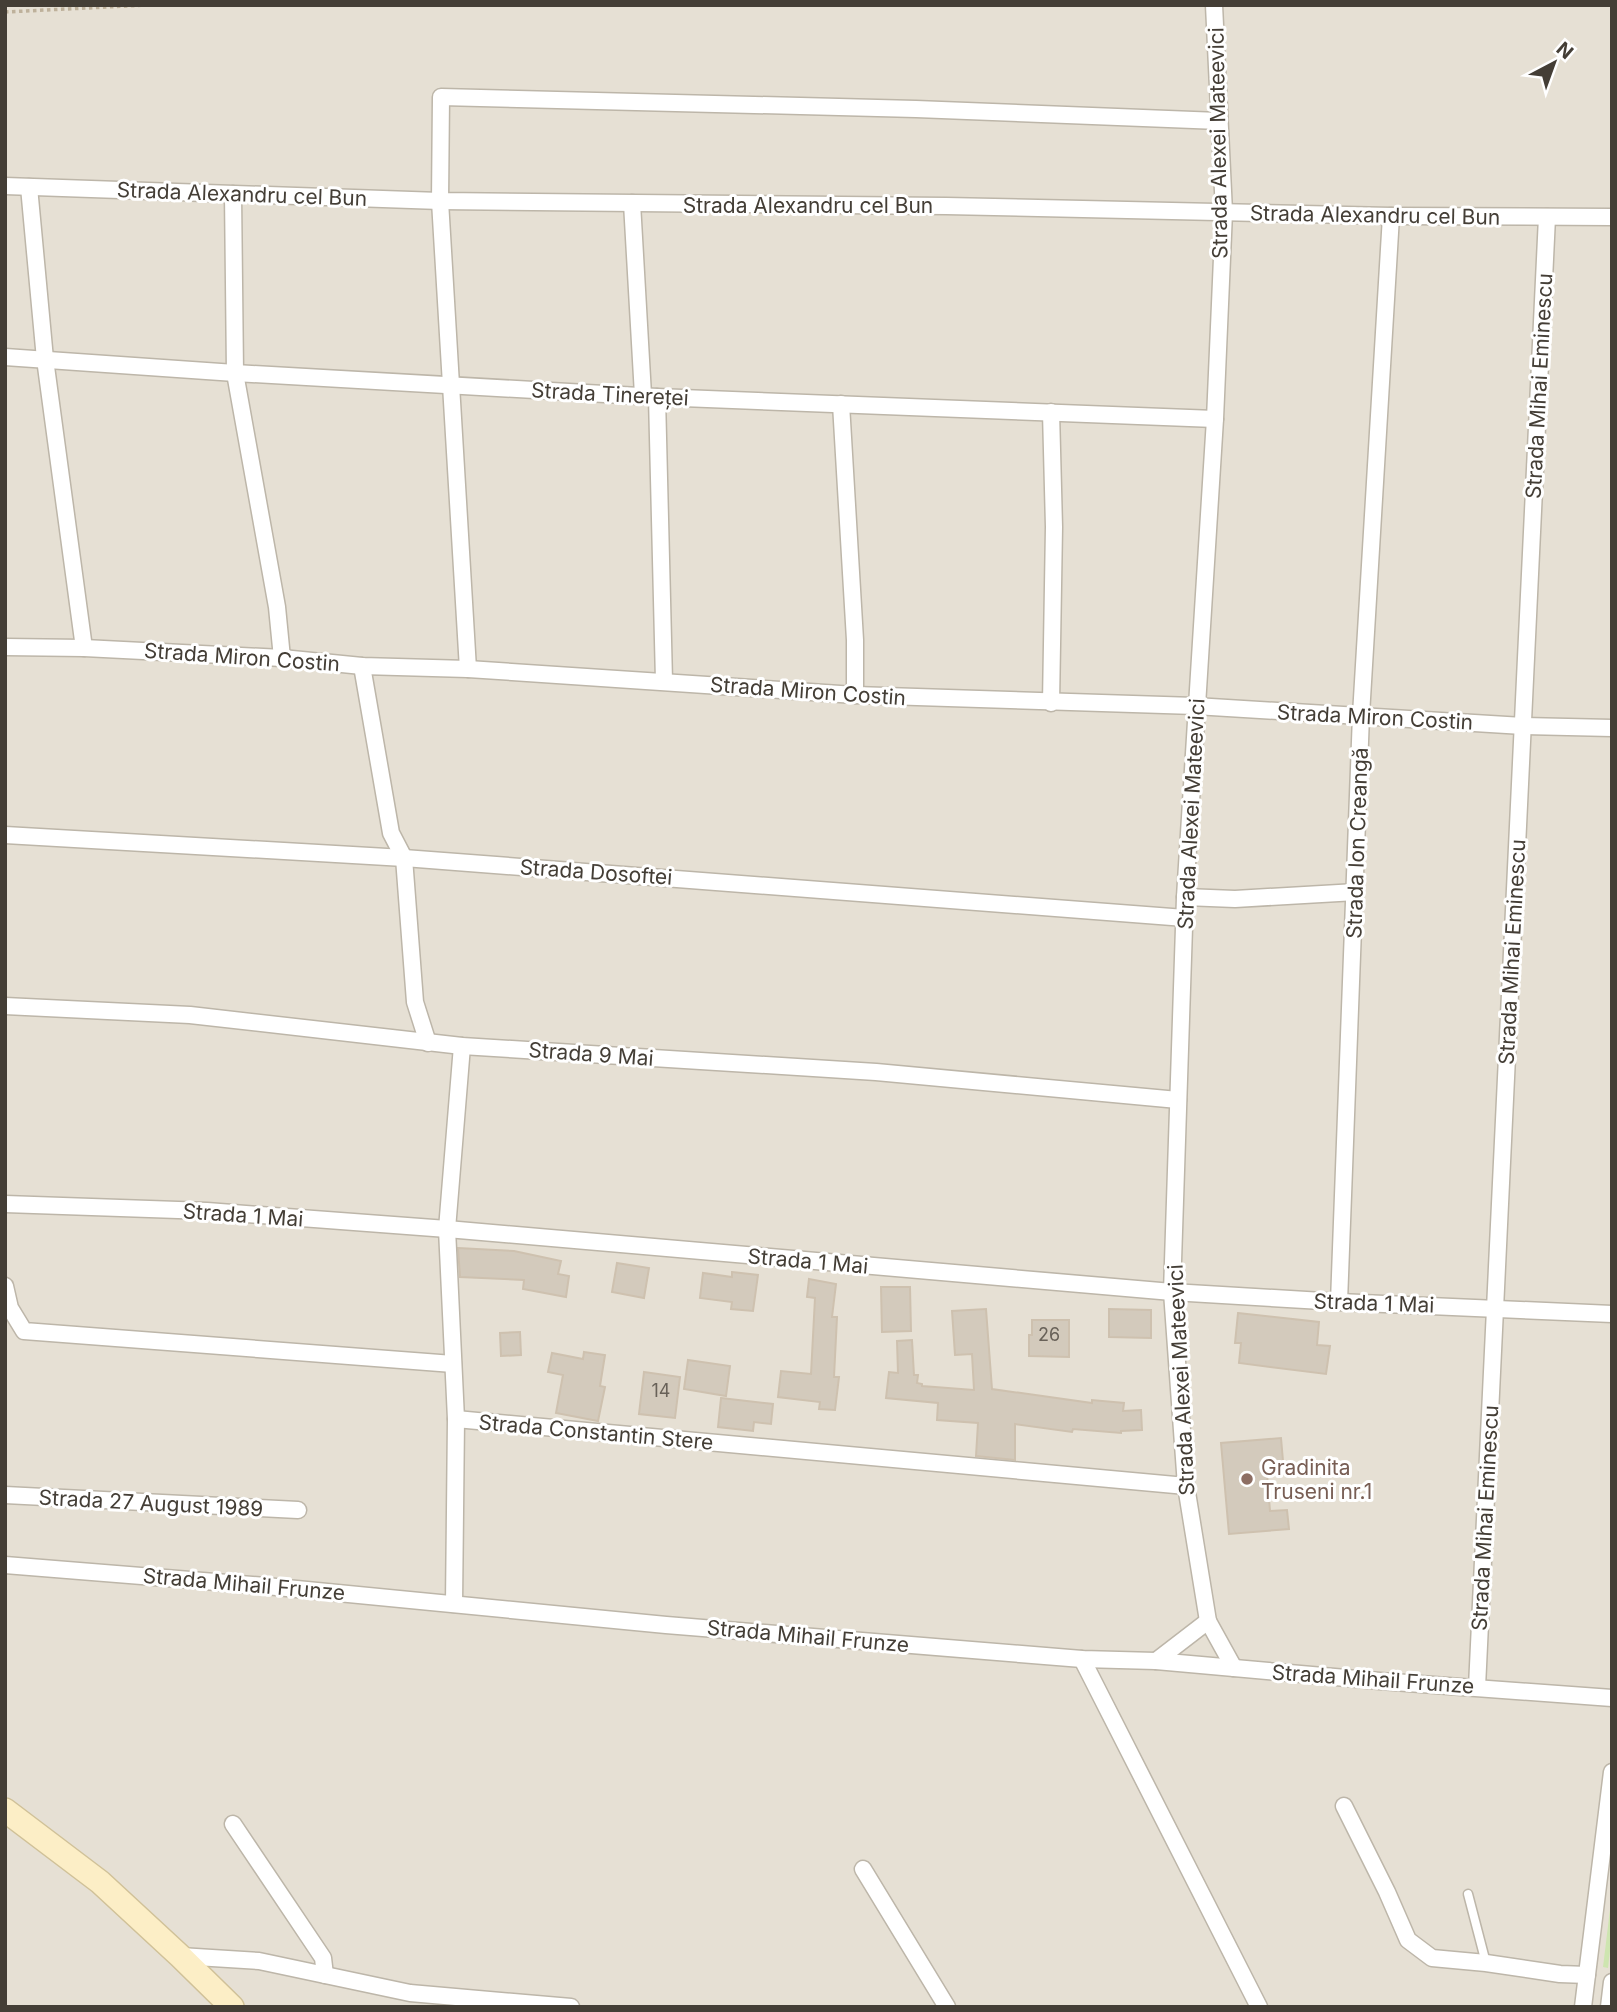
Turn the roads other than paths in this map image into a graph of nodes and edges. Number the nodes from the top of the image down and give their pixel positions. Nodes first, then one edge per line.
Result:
1 (1214, 5) edge
2 (1219, 121) junction
3 (5, 186) edge
4 (29, 187) junction
5 (233, 194) junction
6 (440, 201) junction
7 (632, 203) junction
8 (1224, 212) junction
9 (1391, 216) junction
10 (1547, 217) junction
11 (1612, 217) edge
12 (5, 356) edge
13 (45, 359) junction
14 (234, 373) junction
15 (452, 385) junction
16 (650, 396) junction
17 (841, 404) junction
18 (1051, 412) junction
19 (1215, 419) junction
20 (5, 647) edge
21 (84, 648) junction
22 (282, 658) junction
23 (362, 666) junction
24 (468, 669) junction
25 (664, 681) junction
26 (855, 695) junction
27 (1051, 703) junction
28 (1195, 706) junction
29 (1362, 715) junction
30 (1523, 726) junction
31 (1612, 728) edge
32 (5, 835) edge
33 (404, 858) junction
34 (1356, 892) junction
35 (1185, 897) junction
36 (1185, 918) junction
37 (5, 1006) edge
38 (428, 1042) junction
39 (461, 1046) junction
40 (1178, 1100) junction
41 (5, 1204) edge
42 (447, 1229) junction
43 (5, 1286) edge
44 (1172, 1292) junction
45 (1339, 1302) junction
46 (1495, 1308) junction
47 (1612, 1314) edge
48 (453, 1364) junction
49 (456, 1419) junction
50 (1186, 1486) junction
51 (5, 1495) edge
52 (298, 1510) dead end
53 (5, 1565) edge
54 (454, 1604) junction
55 (1208, 1621) junction
56 (1082, 1659) junction
57 (1156, 1661) junction
58 (1234, 1668) junction
59 (1477, 1687) junction
60 (1612, 1698) edge
61 (1612, 1772) edge
62 (1344, 1806) dead end
63 (5, 1810) edge
64 (233, 1824) dead end
65 (863, 1869) dead end
66 (1468, 1894) dead end
67 (180, 1956) junction
68 (1486, 1963) junction
69 (325, 1975) junction
70 (1587, 1975) junction
71 (1612, 1982) edge
72 (232, 2007) edge
73 (571, 2007) edge
74 (947, 2007) edge
75 (1259, 2007) edge
76 (1584, 2007) edge
77 (1609, 2007) edge

1 - 2 street, Strada Alexei Mateevici
2 - 6 street
2 - 8 street, Strada Alexei Mateevici
3 - 4 street, Strada Alexandru cel Bun
4 - 5 street, Strada Alexandru cel Bun
4 - 13 street
5 - 6 street, Strada Alexandru cel Bun
5 - 14 street
6 - 7 street, Strada Alexandru cel Bun
6 - 15 street
7 - 8 street, Strada Alexandru cel Bun
7 - 16 street
8 - 9 street, Strada Alexandru cel Bun
8 - 19 street, Strada Alexei Mateevici
9 - 10 street, Strada Alexandru cel Bun
9 - 29 street, Strada Ion Creangă
10 - 11 street, Strada Alexandru cel Bun
10 - 30 street, Strada Mihai Eminescu
12 - 13 street, Strada Tinereței
13 - 14 street, Strada Tinereței
13 - 21 street
14 - 15 street, Strada Tinereței
14 - 22 street
15 - 16 street, Strada Tinereței
15 - 24 street
16 - 17 street, Strada Tinereței
16 - 25 street
17 - 18 street, Strada Tinereței
17 - 26 street
18 - 19 street, Strada Tinereței
18 - 27 street
19 - 28 street, Strada Alexei Mateevici
20 - 21 street, Strada Miron Costin
21 - 22 street, Strada Miron Costin
22 - 23 street, Strada Miron Costin
23 - 24 street, Strada Miron Costin
23 - 33 street
24 - 25 street, Strada Miron Costin
25 - 26 street, Strada Miron Costin
26 - 27 street, Strada Miron Costin
27 - 28 street, Strada Miron Costin
28 - 29 street, Strada Miron Costin
28 - 35 street, Strada Alexei Mateevici
29 - 30 street, Strada Miron Costin
29 - 34 street, Strada Ion Creangă
30 - 31 street, Strada Miron Costin
30 - 46 street, Strada Mihai Eminescu
32 - 33 street, Strada Dosoftei
33 - 36 street, Strada Dosoftei
33 - 38 street
34 - 35 street
34 - 45 street, Strada Ion Creangă
35 - 36 street, Strada Alexei Mateevici
36 - 40 street, Strada Alexei Mateevici
37 - 38 street, Strada 9 Mai
38 - 39 street, Strada 9 Mai
39 - 40 street, Strada 9 Mai
39 - 42 street, Strada Constantin Stere
40 - 44 street, Strada Alexei Mateevici
41 - 42 street, Strada 1 Mai
42 - 44 street, Strada 1 Mai
42 - 48 street, Strada Constantin Stere
43 - 48 street
44 - 45 street, Strada 1 Mai
44 - 50 street, Strada Alexei Mateevici
45 - 46 street, Strada 1 Mai
46 - 47 street, Strada 1 Mai
46 - 59 street, Strada Mihai Eminescu
48 - 49 street, Strada Constantin Stere
49 - 50 street, Strada Constantin Stere
49 - 54 street
50 - 55 street, Strada Alexei Mateevici
51 - 52 street, Strada 27 August 1989
53 - 54 street, Strada Mihail Frunze
54 - 56 street, Strada Mihail Frunze
55 - 57 street
55 - 58 street, Strada Alexei Mateevici
56 - 57 street, Strada Mihail Frunze
56 - 75 street
57 - 58 street, Strada Mihail Frunze
58 - 59 street, Strada Mihail Frunze
59 - 60 street, Strada Mihail Frunze
61 - 70 street
62 - 68 street
63 - 67 street
64 - 69 street
65 - 74 street
66 - 68 lane
67 - 69 street
67 - 72 street
68 - 70 street
69 - 73 street
70 - 76 street
71 - 77 street

